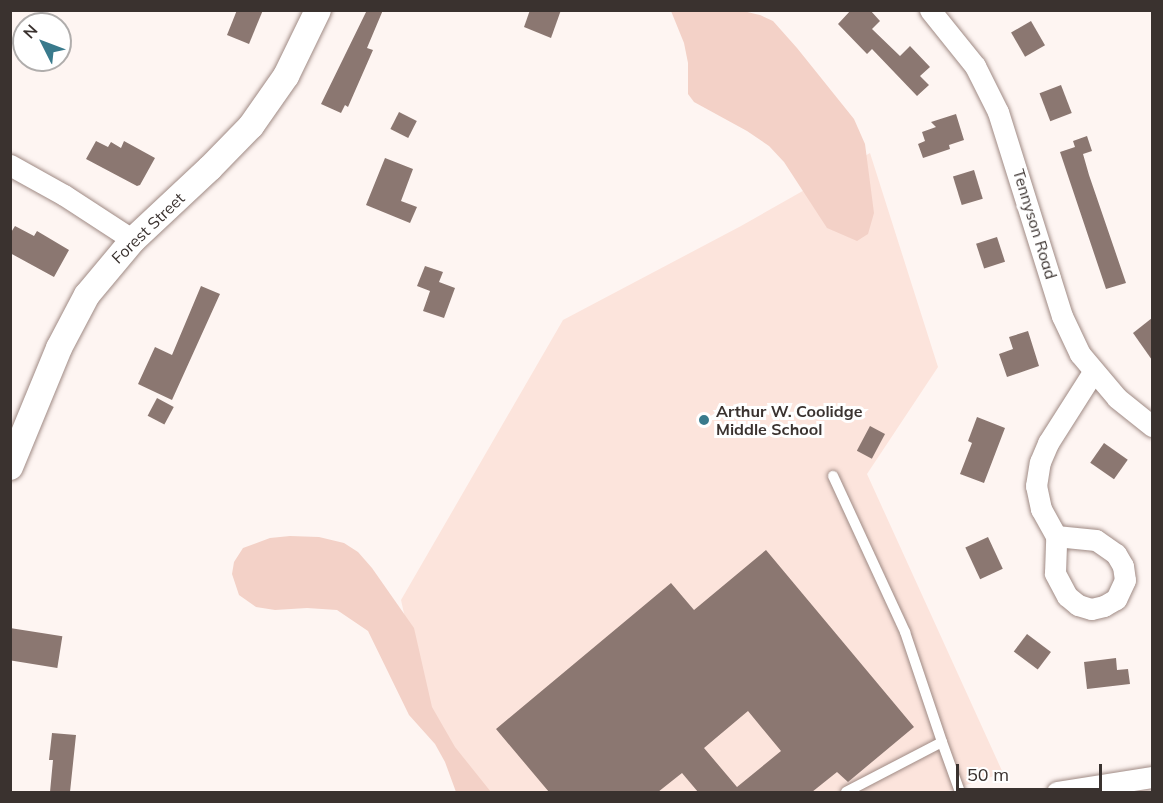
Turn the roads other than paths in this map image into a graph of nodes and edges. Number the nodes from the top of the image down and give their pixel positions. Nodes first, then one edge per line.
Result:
1 (318, 10) edge
2 (930, 10) edge
3 (10, 165) edge
4 (133, 240) junction
5 (1093, 372) junction
6 (1152, 426) edge
7 (10, 467) edge
8 (833, 476) dead end
9 (1056, 536) dead end
10 (942, 742) junction
11 (1152, 777) edge
12 (846, 792) edge
13 (960, 792) edge
14 (1057, 792) edge

1 - 4 street, Forest Street
2 - 5 street, Tennyson Road
3 - 4 street
4 - 7 street, Forest Street
5 - 6 street, Tennyson Road
5 - 9 street
8 - 10 lane
10 - 12 lane
10 - 13 lane
11 - 14 street

